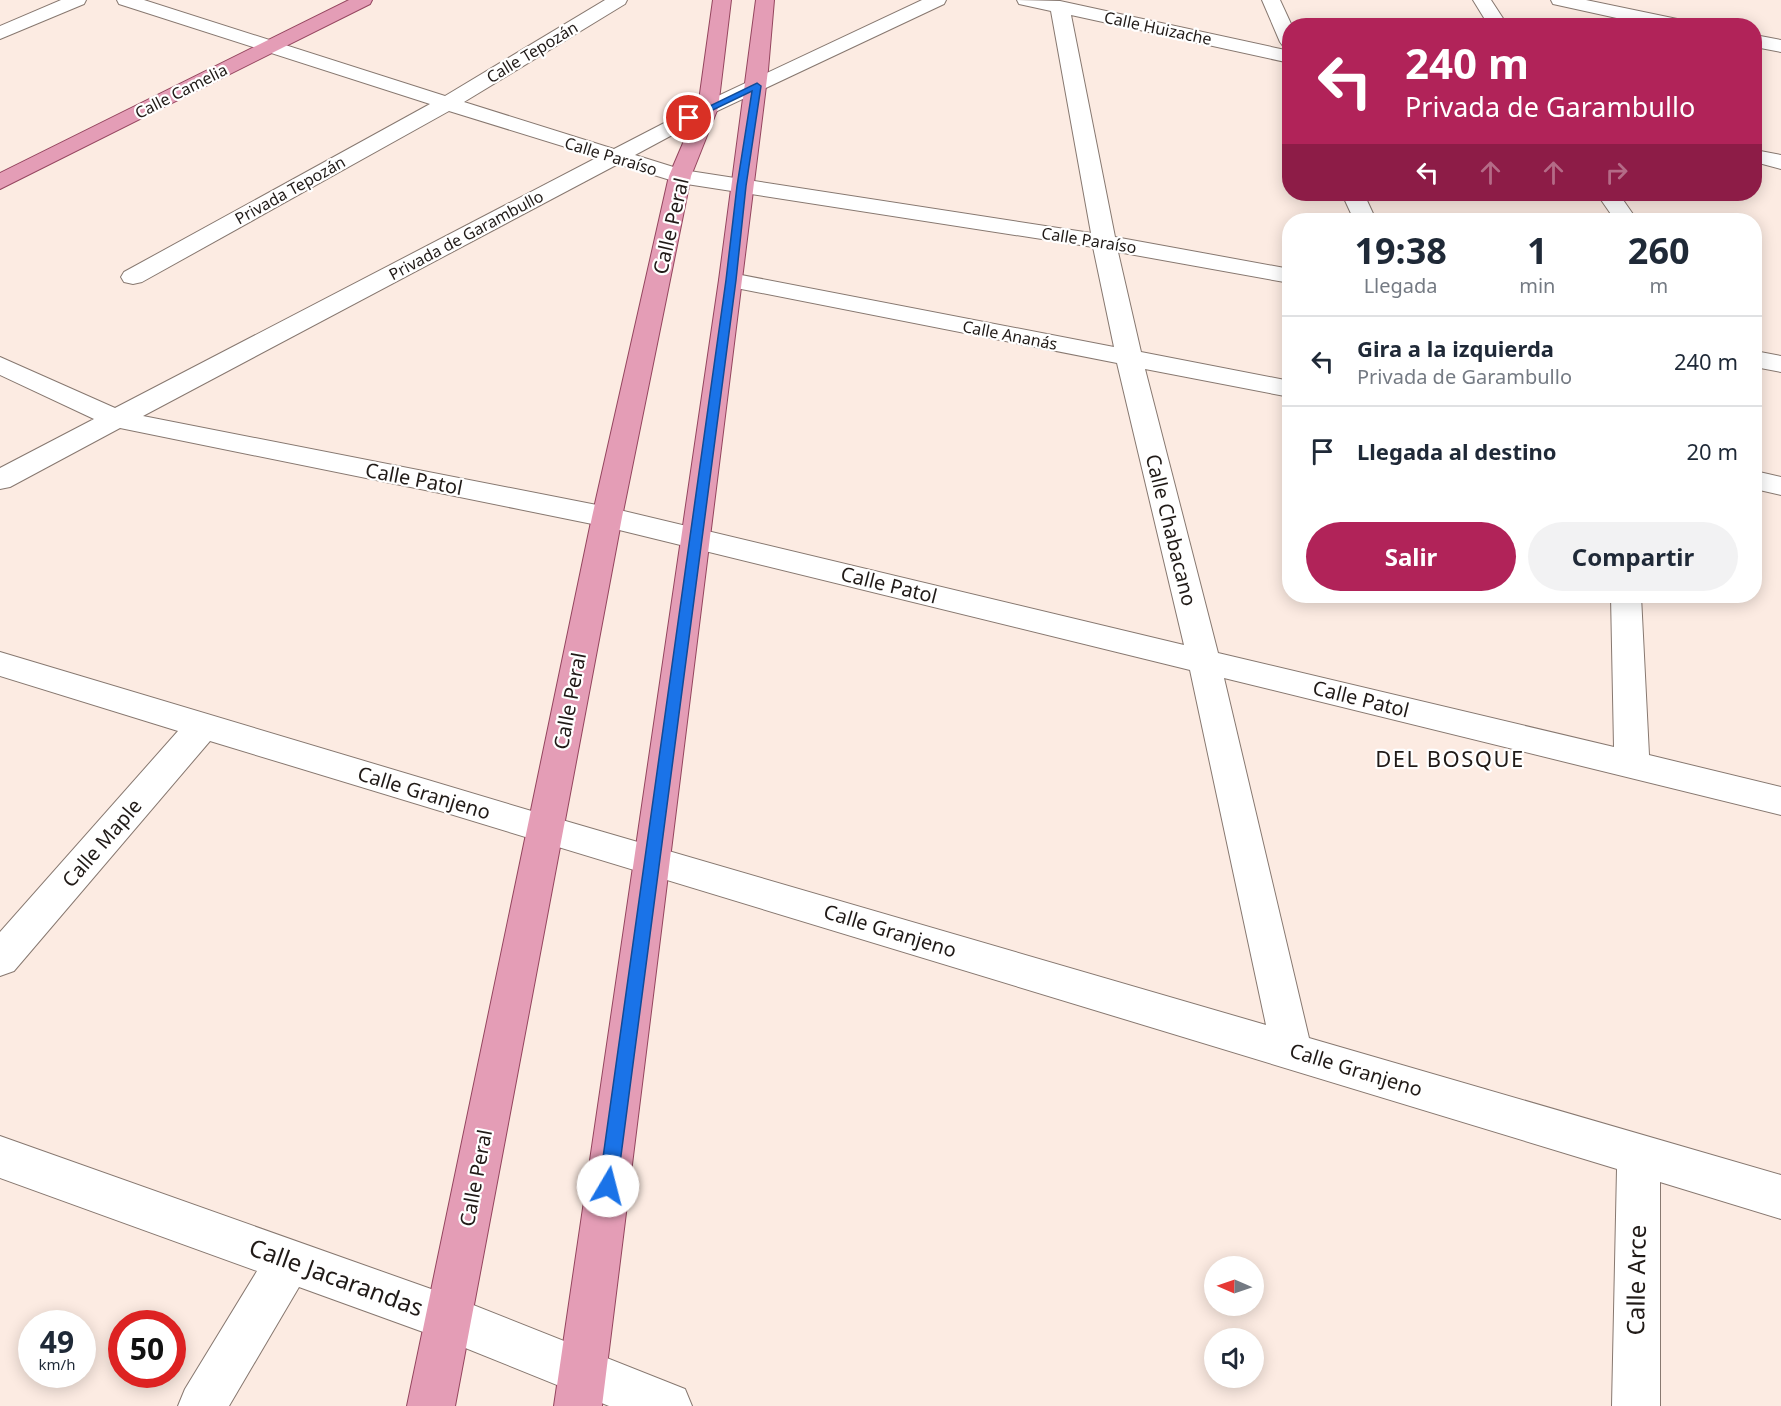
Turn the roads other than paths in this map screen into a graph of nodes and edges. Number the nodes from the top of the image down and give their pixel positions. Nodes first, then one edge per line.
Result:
1 (77, 0) edge
2 (126, 0) edge
3 (363, 0) edge
4 (618, 0) edge
5 (722, 0) edge
6 (765, 0) edge
7 (937, 0) edge
8 (1026, 0) edge
9 (1271, 0) edge
10 (1482, 0) edge
11 (1560, 0) edge
12 (1060, 7) junction
13 (1494, 18) edge
14 (1644, 18) edge
15 (1282, 24) edge
16 (0, 33) edge
17 (1762, 42) edge
18 (1781, 46) edge
19 (267, 47) junction
20 (1282, 55) edge
21 (757, 86) junction
22 (446, 104) junction
23 (708, 108) junction
24 (615, 157) junction
25 (1762, 158) edge
26 (1781, 162) edge
27 (680, 176) junction
28 (0, 182) edge
29 (742, 186) junction
30 (1104, 242) junction
31 (1282, 275) edge
32 (133, 277) dead end
33 (731, 280) junction
34 (1129, 358) junction
35 (1762, 360) edge
36 (1781, 364) edge
37 (0, 365) edge
38 (1282, 387) edge
39 (115, 419) junction
40 (0, 480) edge
41 (1762, 482) edge
42 (1781, 486) edge
43 (607, 518) junction
44 (696, 538) junction
45 (1626, 603) edge
46 (1204, 661) junction
47 (0, 664) edge
48 (203, 726) junction
49 (1632, 765) junction
50 (1781, 801) edge
51 (545, 830) junction
52 (652, 861) junction
53 (0, 959) edge
54 (1293, 1051) junction
55 (1639, 1154) junction
56 (0, 1157) edge
57 (1781, 1197) edge
58 (289, 1261) junction
59 (448, 1318) junction
60 (581, 1389) edge
61 (202, 1406) edge
62 (431, 1406) edge
63 (668, 1406) edge
64 (1636, 1406) edge

1 - 16 street
2 - 19 street, Calle Paraíso
3 - 19 main road, Calle Camelia
4 - 22 street, Calle Tepozán
5 - 23 main road, Calle Peral
6 - 21 main road
7 - 21 street, Privada de Garambullo
8 - 12 street, Calle Huizache
9 - 15 street
10 - 13 street
11 - 14 street
12 - 20 street, Calle Huizache
12 - 30 street, Calle Chabacano
17 - 18 street
19 - 22 street, Calle Paraíso
19 - 28 main road, Calle Camelia
21 - 23 street, Privada de Garambullo
21 - 29 main road
22 - 24 street, Calle Paraíso
22 - 32 street, Privada Tepozán
23 - 24 street, Privada de Garambullo
23 - 27 main road, Calle Peral
24 - 27 street, Calle Paraíso
24 - 39 street, Privada de Garambullo
25 - 26 street
27 - 29 street, Calle Paraíso
27 - 43 main road, Calle Peral
29 - 30 street, Calle Paraíso
29 - 33 main road
30 - 31 street, Calle Paraíso
30 - 34 street, Calle Chabacano
33 - 34 street, Calle Ananás
33 - 44 main road
34 - 38 street, Calle Ananás
34 - 46 street, Calle Chabacano
35 - 36 street
37 - 39 street, Calle Patol
39 - 40 street, Privada de Garambullo
39 - 43 street, Calle Patol
41 - 42 street
43 - 44 street, Calle Patol
43 - 51 main road, Calle Peral
44 - 46 street, Calle Patol
44 - 52 main road
45 - 49 street
46 - 49 street, Calle Patol
46 - 54 street, Calle Chabacano
47 - 48 street, Calle Granjeno
48 - 51 street, Calle Granjeno
48 - 53 street, Calle Maple
49 - 50 street, Calle Patol
51 - 52 street, Calle Granjeno
51 - 59 main road, Calle Peral
52 - 54 street, Calle Granjeno
52 - 60 main road
54 - 55 street, Calle Granjeno
55 - 57 street, Calle Granjeno
55 - 64 street, Calle Arce
56 - 58 street, Calle Jacarandas
58 - 59 street, Calle Jacarandas
58 - 61 street
59 - 60 street, Calle Jacarandas
59 - 62 main road, Calle Peral
60 - 63 street, Calle Jacarandas

